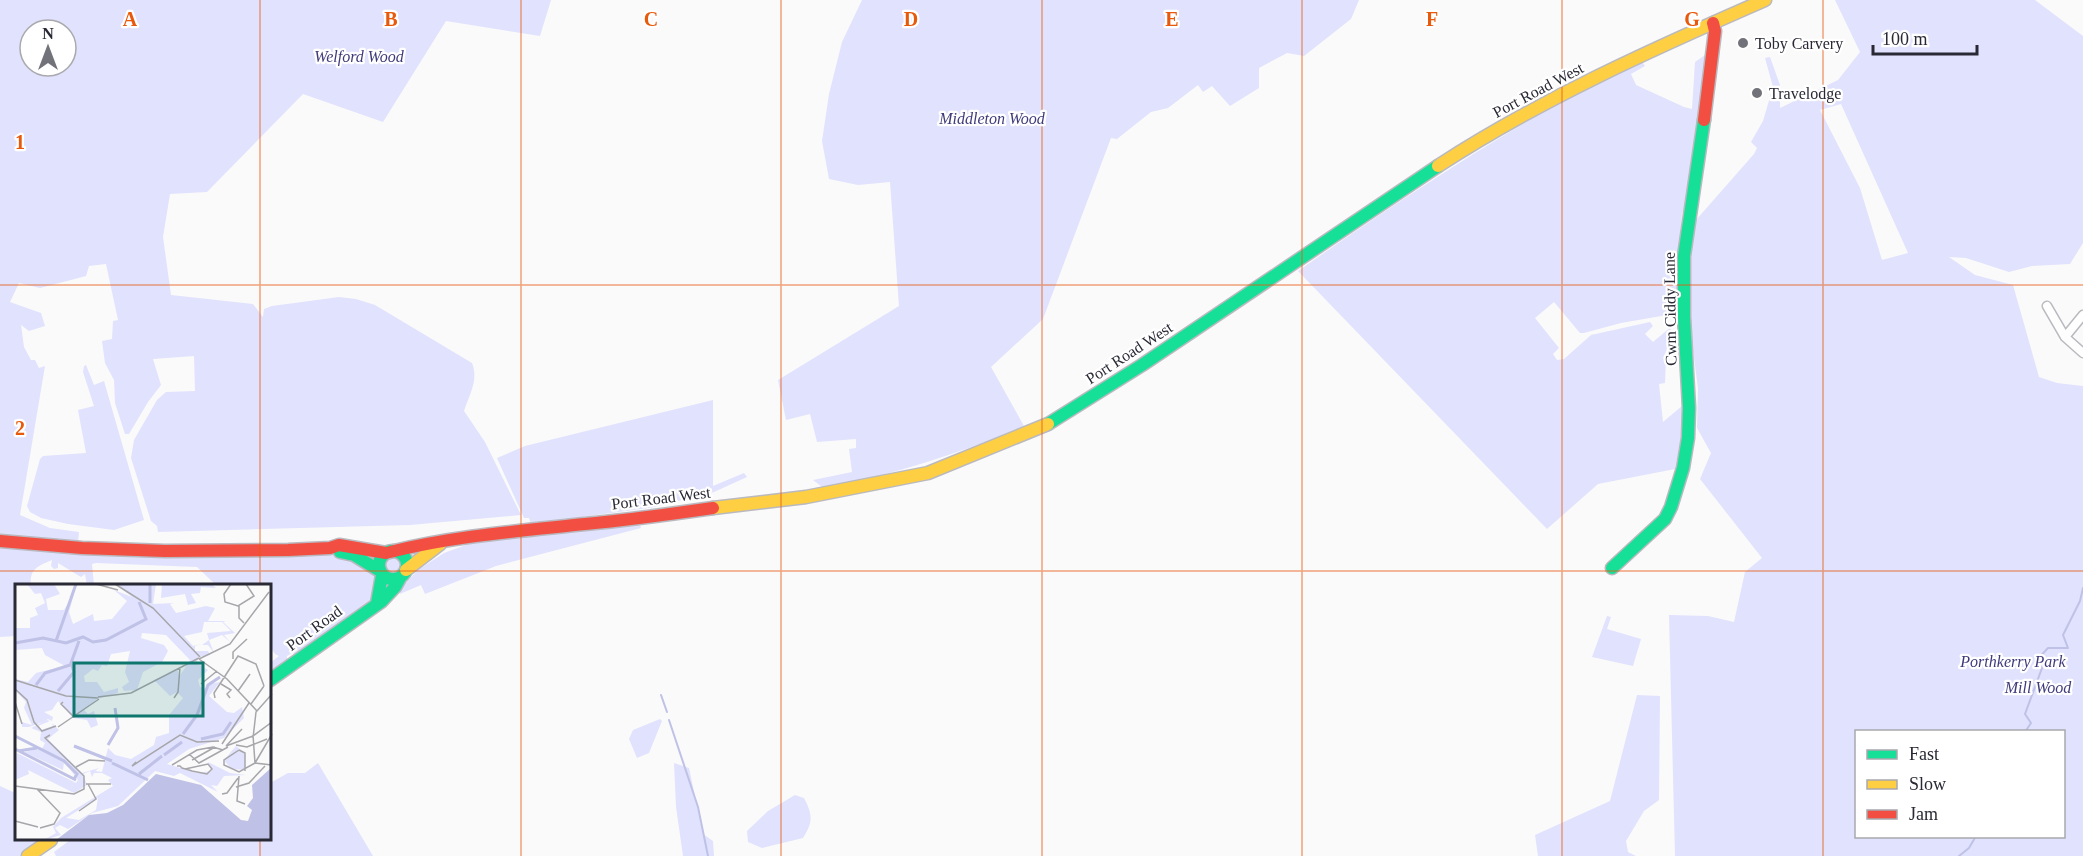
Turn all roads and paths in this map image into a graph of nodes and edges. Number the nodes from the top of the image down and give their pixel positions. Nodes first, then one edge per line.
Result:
1 (1765, 0) edge
2 (1713, 23) junction
3 (2047, 306) dead end
4 (2083, 315) edge
5 (2065, 338) junction
6 (2083, 353) edge
7 (0, 541) edge
8 (441, 543) junction
9 (330, 548) junction
10 (388, 552) junction
11 (1612, 568) dead end
12 (381, 573) junction
13 (403, 574) junction
14 (377, 603) junction
15 (272, 679) edge
16 (50, 841) edge
17 (28, 856) edge

1 - 2 main road, Port Road West
2 - 8 main road, Port Road West
2 - 11 main road, Cwm Ciddy Lane
3 - 5 street
4 - 5 street
5 - 6 street
7 - 9 main road
8 - 10 main road, Port Road West
8 - 13 main road, Port Road West
9 - 10 main road
9 - 12 main road
10 - 12 main road
10 - 13 main road
12 - 13 main road
12 - 14 main road
13 - 14 main road, Port Road
14 - 15 main road, Port Road
16 - 17 main road

